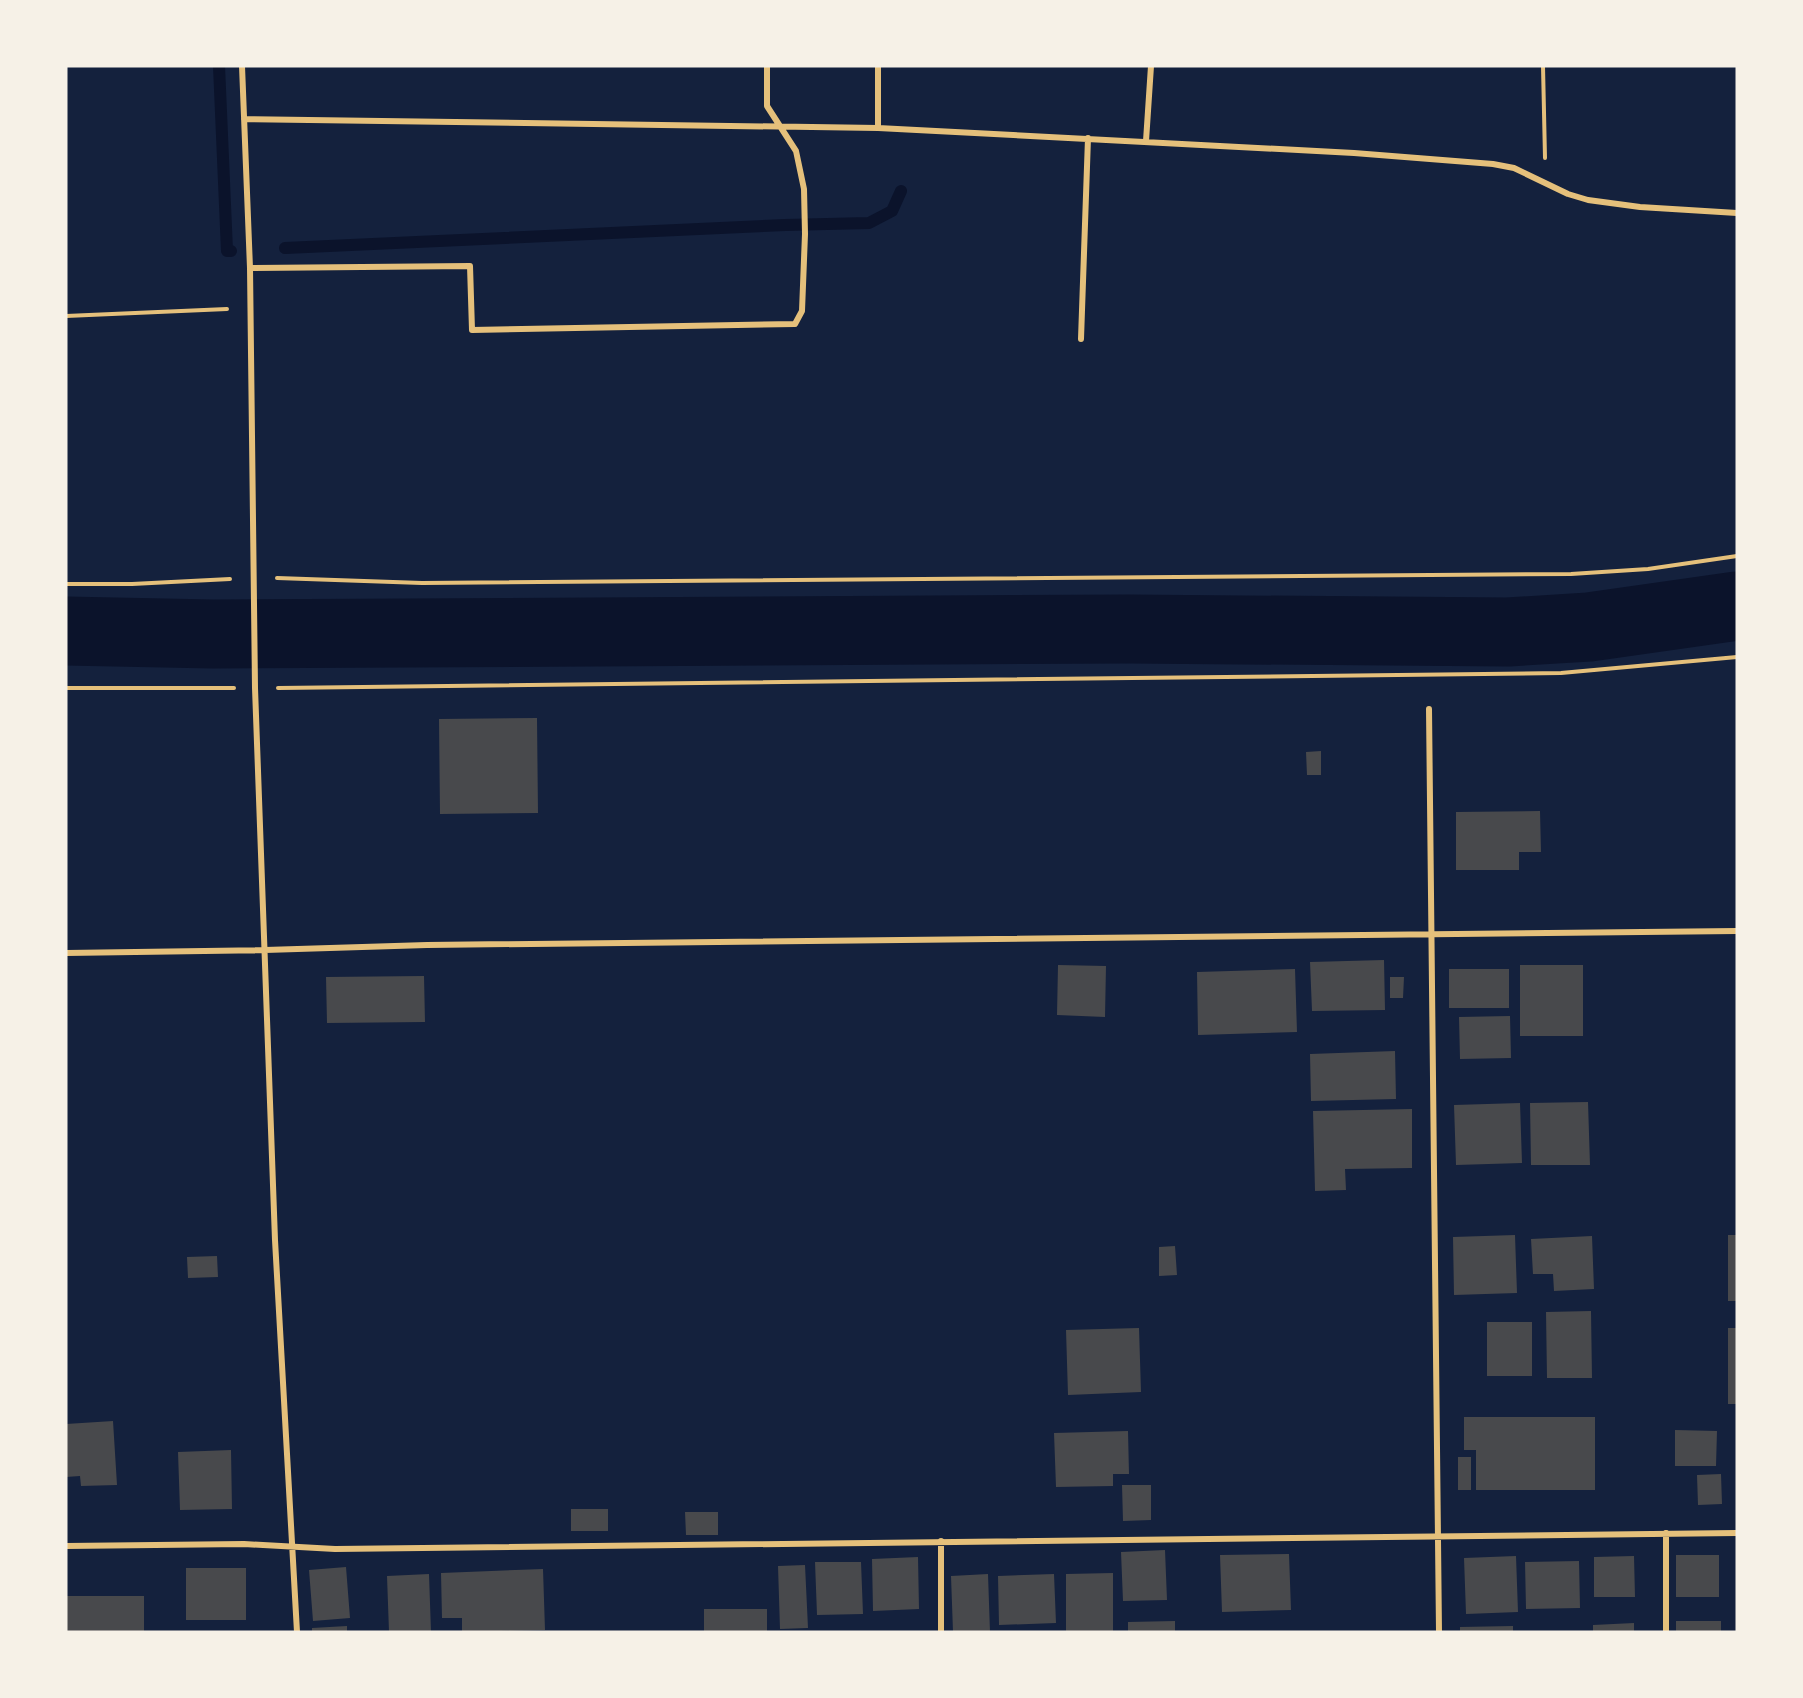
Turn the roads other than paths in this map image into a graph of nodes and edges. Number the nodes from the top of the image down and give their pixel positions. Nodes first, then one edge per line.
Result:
1 (242, 66) edge
2 (767, 66) edge
3 (878, 66) edge
4 (1151, 66) edge
5 (244, 119) junction
6 (780, 126) junction
7 (878, 128) junction
8 (1088, 138) junction
9 (1146, 141) junction
10 (1737, 213) edge
11 (250, 268) junction
12 (1081, 339) dead end
13 (1429, 709) dead end
14 (1737, 931) edge
15 (1431, 935) junction
16 (265, 950) junction
17 (66, 952) edge
18 (1665, 1533) junction
19 (1737, 1533) edge
20 (1437, 1535) junction
21 (941, 1541) junction
22 (66, 1546) edge
23 (292, 1547) junction
24 (297, 1632) edge
25 (941, 1632) edge
26 (1439, 1632) edge
27 (1665, 1632) edge

1 - 5 street
2 - 6 street
3 - 7 street
4 - 9 street
5 - 6 street
5 - 11 street
6 - 7 street
6 - 11 street
7 - 8 street
8 - 9 street
8 - 12 street
9 - 10 street
11 - 16 street
13 - 15 street
14 - 15 street
15 - 16 street
15 - 20 street
16 - 17 street
16 - 23 street
18 - 19 street
18 - 20 street
18 - 27 street
20 - 21 street
20 - 26 street
21 - 23 street
21 - 25 street
22 - 23 street
23 - 24 street

